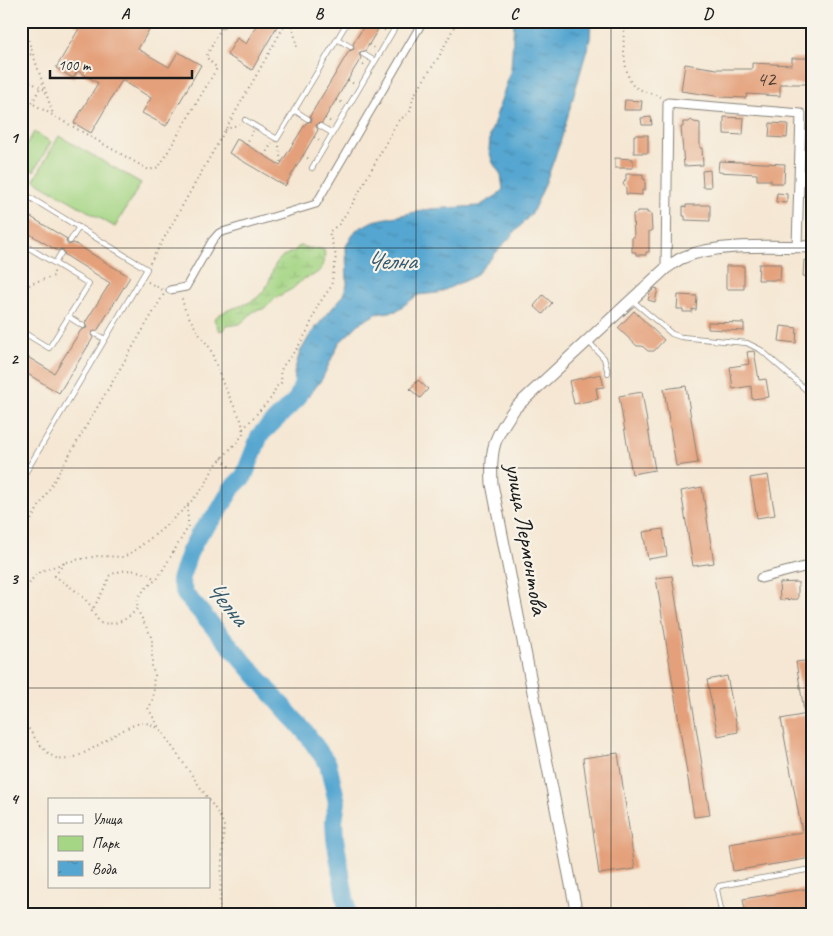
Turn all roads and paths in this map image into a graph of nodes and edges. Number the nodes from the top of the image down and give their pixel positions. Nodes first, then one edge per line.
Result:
1 (22, 21) edge
2 (214, 21) edge
3 (225, 21) edge
4 (287, 21) edge
5 (292, 21) edge
6 (348, 21) edge
7 (399, 21) edge
8 (423, 21) edge
9 (457, 21) edge
10 (625, 21) edge
11 (222, 26) junction
12 (337, 39) junction
13 (351, 47) dead end
14 (297, 48) dead end
15 (21, 50) edge
16 (28, 53) junction
17 (363, 54) dead end
18 (34, 56) junction
19 (375, 61) junction
20 (21, 65) edge
21 (21, 77) edge
22 (40, 88) junction
23 (45, 90) junction
24 (21, 97) edge
25 (32, 103) junction
26 (668, 103) junction
27 (294, 110) junction
28 (53, 115) junction
29 (308, 119) dead end
30 (246, 120) joint
31 (256, 126) junction
32 (320, 126) dead end
33 (225, 130) junction
34 (332, 133) junction
35 (276, 138) junction
36 (246, 145) dead end
37 (264, 156) dead end
38 (281, 164) dead end
39 (312, 168) dead end
40 (21, 192) edge
41 (79, 227) junction
42 (70, 241) dead end
43 (21, 243) edge
44 (797, 246) junction
45 (812, 247) edge
46 (61, 253) dead end
47 (55, 263) junction
48 (666, 268) junction
49 (146, 269) junction
50 (141, 278) junction
51 (170, 290) dead end
52 (21, 291) edge
53 (182, 296) dead end
54 (632, 300) junction
55 (69, 317) junction
56 (83, 326) dead end
57 (21, 331) edge
58 (95, 334) dead end
59 (105, 340) junction
60 (587, 340) junction
61 (608, 373) dead end
62 (812, 396) edge
63 (244, 429) junction
64 (222, 458) junction
65 (231, 469) dead end
66 (21, 480) edge
67 (188, 504) junction
68 (21, 537) edge
69 (64, 563) junction
70 (812, 565) edge
71 (761, 578) dead end
72 (156, 580) junction
73 (21, 596) edge
74 (93, 608) junction
75 (137, 609) junction
76 (21, 716) edge
77 (160, 728) junction
78 (208, 798) edge
79 (210, 800) edge
80 (806, 870) dead end
81 (220, 915) edge
82 (577, 915) edge
83 (722, 915) edge

1 - 18 path
2 - 11 lane
3 - 11 lane
4 - 33 path
5 - 14 path
6 - 12 lane
7 - 19 lane
8 - 51 street
9 - 63 path
10 - 26 path
11 - 28 path
12 - 13 lane
12 - 27 lane
15 - 16 path
16 - 18 path
16 - 20 path
17 - 19 lane
18 - 23 path
19 - 34 lane
21 - 22 path
22 - 23 path
22 - 25 path
23 - 28 path
24 - 25 path
25 - 28 path
26 - 44 street
26 - 48 street
27 - 29 lane
27 - 35 lane
30 - 31 lane
30 - 33 path
31 - 35 lane
31 - 36 path
32 - 34 lane
33 - 49 path
34 - 39 lane
35 - 37 path
35 - 38 path
40 - 41 lane
41 - 42 lane
41 - 49 lane
43 - 47 lane
44 - 45 street, улица Лермонтова
44 - 48 street, улица Лермонтова
46 - 47 lane
47 - 52 path
47 - 55 lane
48 - 54 street, улица Лермонтова
49 - 50 lane
50 - 59 lane
50 - 68 path
53 - 63 path
54 - 60 street, улица Лермонтова
54 - 62 lane
55 - 56 lane
55 - 57 lane
58 - 59 lane
59 - 66 lane
60 - 61 lane
60 - 82 street, улица Лермонтова
63 - 64 path
64 - 65 path
64 - 67 path
67 - 69 path
67 - 72 path
69 - 73 path
69 - 74 path
70 - 71 street
72 - 74 path
72 - 75 path
74 - 75 path
75 - 77 path
76 - 77 path
77 - 78 path
79 - 81 path
80 - 83 lane

